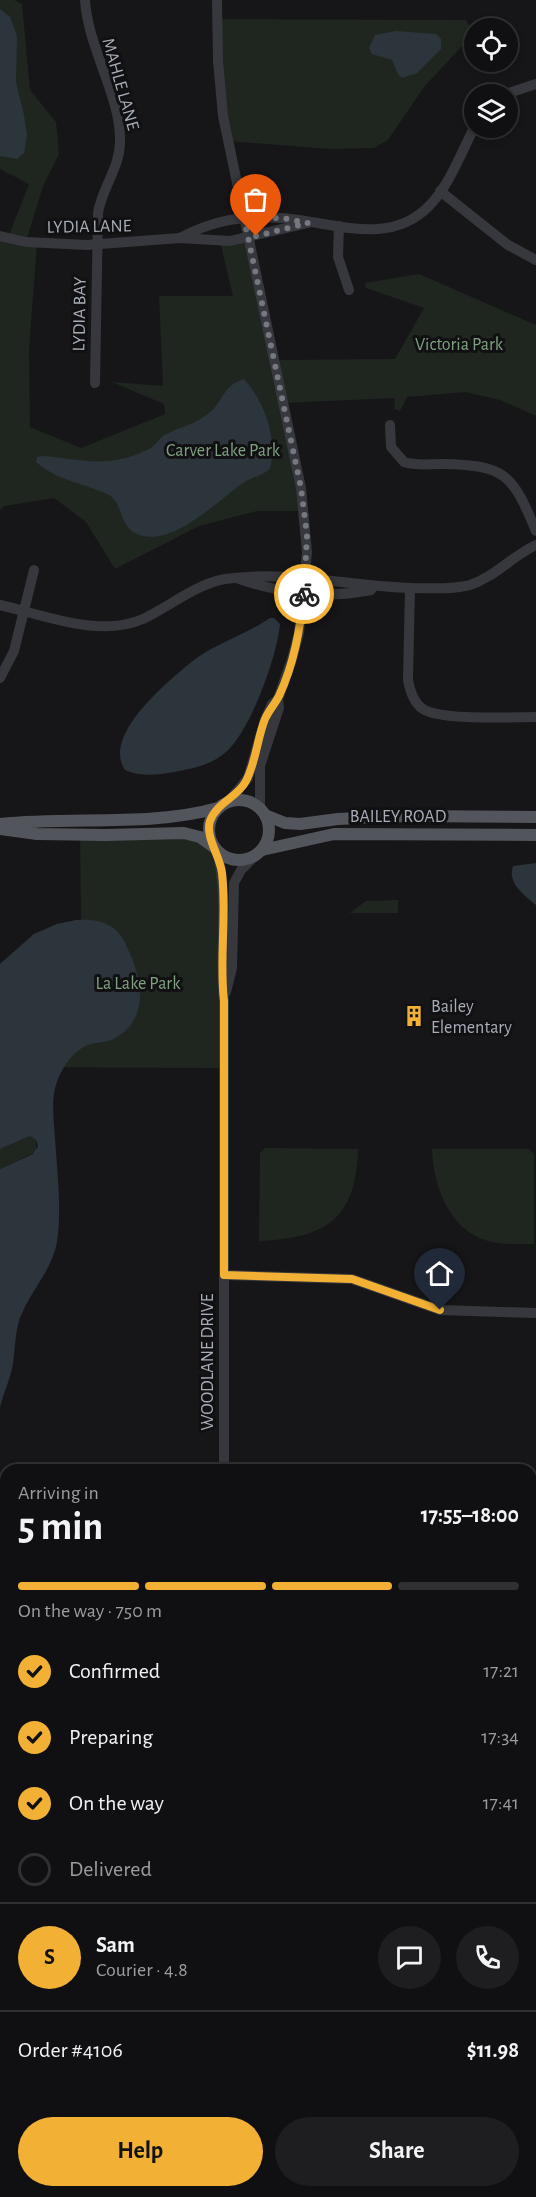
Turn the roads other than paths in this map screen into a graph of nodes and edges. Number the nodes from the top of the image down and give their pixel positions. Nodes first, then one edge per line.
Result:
1 (85, 0) edge
2 (217, 0) edge
3 (536, 84) edge
4 (518, 90) edge
5 (469, 138) edge
6 (440, 191) junction
7 (244, 218) junction
8 (308, 223) junction
9 (339, 226) junction
10 (0, 236) edge
11 (180, 238) junction
12 (248, 238) junction
13 (97, 245) junction
14 (536, 260) edge
15 (349, 290) dead end
16 (95, 382) dead end
17 (390, 425) dead end
18 (536, 531) edge
19 (536, 545) edge
20 (33, 570) dead end
21 (236, 578) junction
22 (306, 578) junction
23 (382, 587) junction
24 (410, 588) junction
25 (304, 595) junction
26 (0, 605) edge
27 (24, 610) junction
28 (0, 678) edge
29 (278, 699) junction
30 (536, 717) edge
31 (223, 805) junction
32 (263, 812) junction
33 (536, 817) edge
34 (0, 824) edge
35 (0, 829) edge
36 (536, 835) edge
37 (216, 849) junction
38 (260, 851) junction
39 (224, 1001) junction
40 (224, 1275) junction
41 (536, 1313) edge
42 (224, 1464) edge

1 - 13 street, MAHLE LANE
2 - 7 street
3 - 4 street
5 - 6 street, LYDIA LANE
6 - 9 street, LYDIA LANE
6 - 14 street
7 - 8 street, LYDIA LANE
7 - 11 street, LYDIA LANE
7 - 12 street
8 - 9 street, LYDIA LANE
8 - 12 street, LYDIA LANE
9 - 15 street
10 - 13 street, LYDIA LANE
11 - 12 street, LYDIA LANE
11 - 13 street, LYDIA LANE
12 - 22 street
13 - 16 street, LYDIA BAY
17 - 18 street
19 - 24 street
20 - 27 street
21 - 22 street
21 - 25 street
21 - 27 street
22 - 23 street
22 - 25 street
23 - 24 street
23 - 25 street
24 - 30 street
25 - 29 street
26 - 27 street
27 - 28 street
29 - 31 street
29 - 32 street
31 - 32 main road
31 - 34 main road
31 - 37 main road
32 - 33 main road, BAILEY ROAD
32 - 38 main road
35 - 37 main road
36 - 38 main road, BAILEY ROAD
37 - 38 main road
37 - 39 street, WOODLANE DRIVE
38 - 39 street, WOODLANE DRIVE
39 - 40 street, WOODLANE DRIVE
40 - 41 street
40 - 42 street, WOODLANE DRIVE

